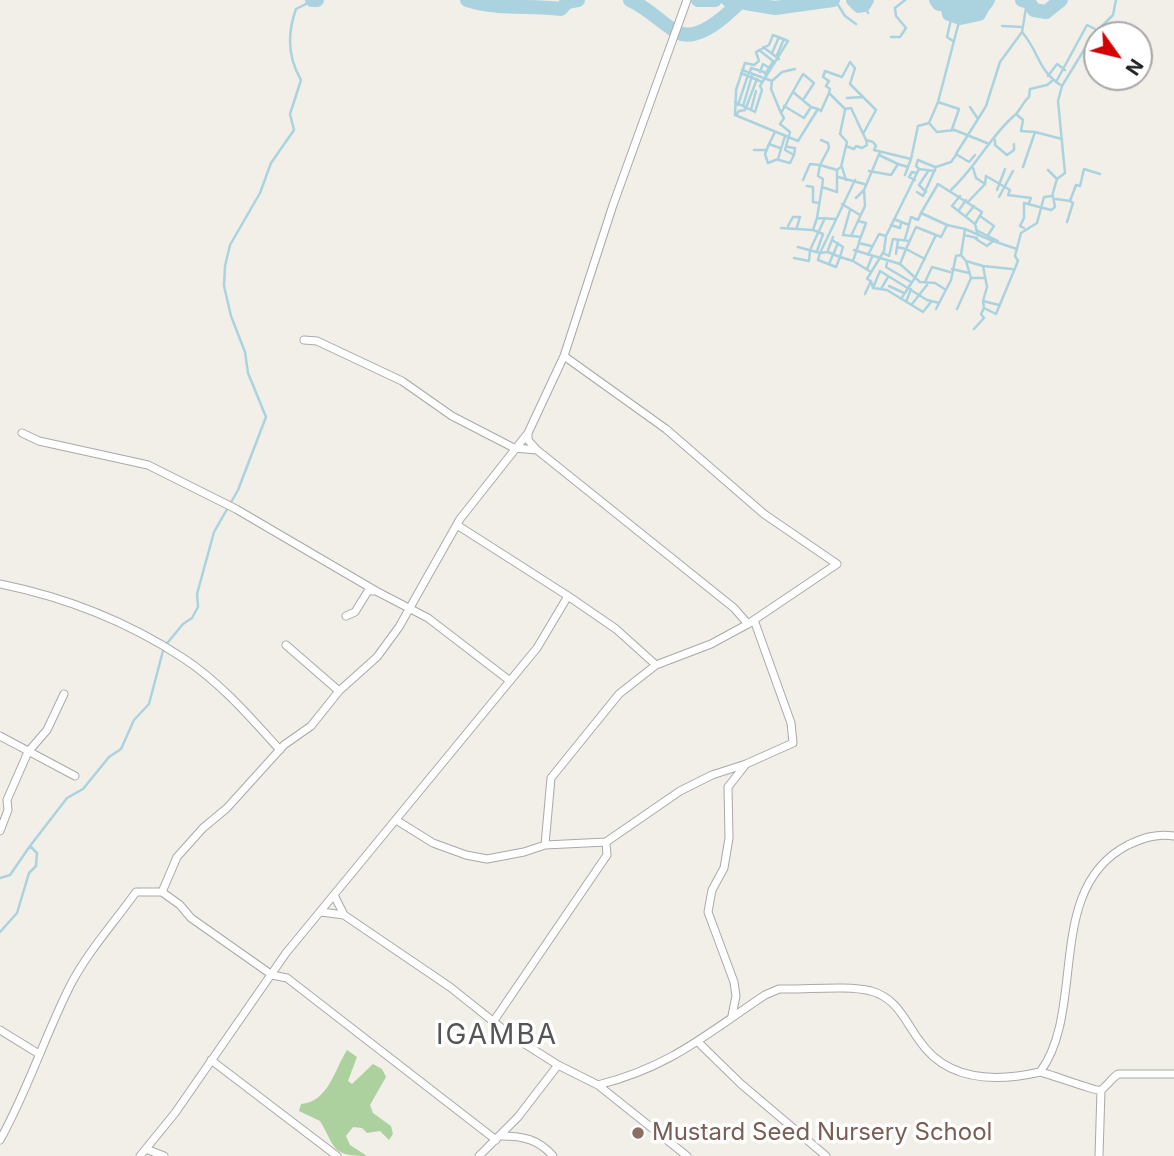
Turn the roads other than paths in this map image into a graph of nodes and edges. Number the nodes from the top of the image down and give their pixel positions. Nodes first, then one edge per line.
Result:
1 (687, 0) edge
2 (304, 340) dead end
3 (564, 356) junction
4 (22, 433) dead end
5 (528, 433) junction
6 (514, 448) junction
7 (537, 450) junction
8 (457, 525) junction
9 (0, 584) edge
10 (376, 592) junction
11 (568, 596) junction
12 (408, 611) junction
13 (346, 617) dead end
14 (751, 622) junction
15 (286, 645) dead end
16 (656, 664) junction
17 (510, 681) junction
18 (339, 691) junction
19 (64, 694) dead end
20 (0, 736) edge
21 (279, 750) junction
22 (28, 752) junction
23 (746, 764) junction
24 (75, 776) dead end
25 (396, 820) junction
26 (0, 831) edge
27 (1174, 836) edge
28 (606, 842) junction
29 (545, 845) junction
30 (162, 892) junction
31 (334, 895) junction
32 (321, 912) junction
33 (344, 915) junction
34 (272, 975) junction
35 (732, 1017) junction
36 (493, 1022) junction
37 (0, 1030) edge
38 (698, 1042) junction
39 (39, 1054) junction
40 (211, 1059) junction
41 (558, 1065) junction
42 (1040, 1072) junction
43 (1174, 1074) edge
44 (598, 1085) junction
45 (1101, 1090) junction
46 (498, 1138) junction
47 (0, 1140) edge
48 (146, 1149) junction
49 (140, 1156) edge
50 (164, 1156) edge
51 (337, 1156) edge
52 (479, 1156) edge
53 (553, 1156) edge
54 (687, 1156) edge
55 (826, 1156) edge
56 (1099, 1156) edge

1 - 3 street
2 - 6 street
3 - 5 street
3 - 14 street
4 - 10 street
5 - 6 street
5 - 7 street
6 - 7 street
6 - 8 street
7 - 14 street
8 - 11 street
8 - 12 street
9 - 21 street
10 - 12 street
10 - 13 street
11 - 16 street
11 - 17 street
12 - 17 street
12 - 18 street
14 - 16 street
14 - 23 street
15 - 18 street
16 - 29 street
17 - 25 street
18 - 21 street
19 - 22 street
20 - 22 street
21 - 30 street
22 - 24 street
22 - 26 street
23 - 28 street
23 - 35 street
25 - 29 street
25 - 31 street
27 - 42 street
28 - 29 street
28 - 36 street
30 - 34 street
30 - 39 street
31 - 32 street
31 - 33 street
32 - 33 street
32 - 34 street
33 - 36 street
34 - 40 street
34 - 46 street
35 - 38 street
35 - 42 street
36 - 41 street
37 - 39 street
38 - 44 street
38 - 55 street
39 - 47 street
40 - 48 street
40 - 51 street
41 - 44 street
41 - 46 street
42 - 45 street
43 - 45 street
44 - 54 street
45 - 56 street
46 - 52 street
46 - 53 street
48 - 49 street
48 - 50 street

